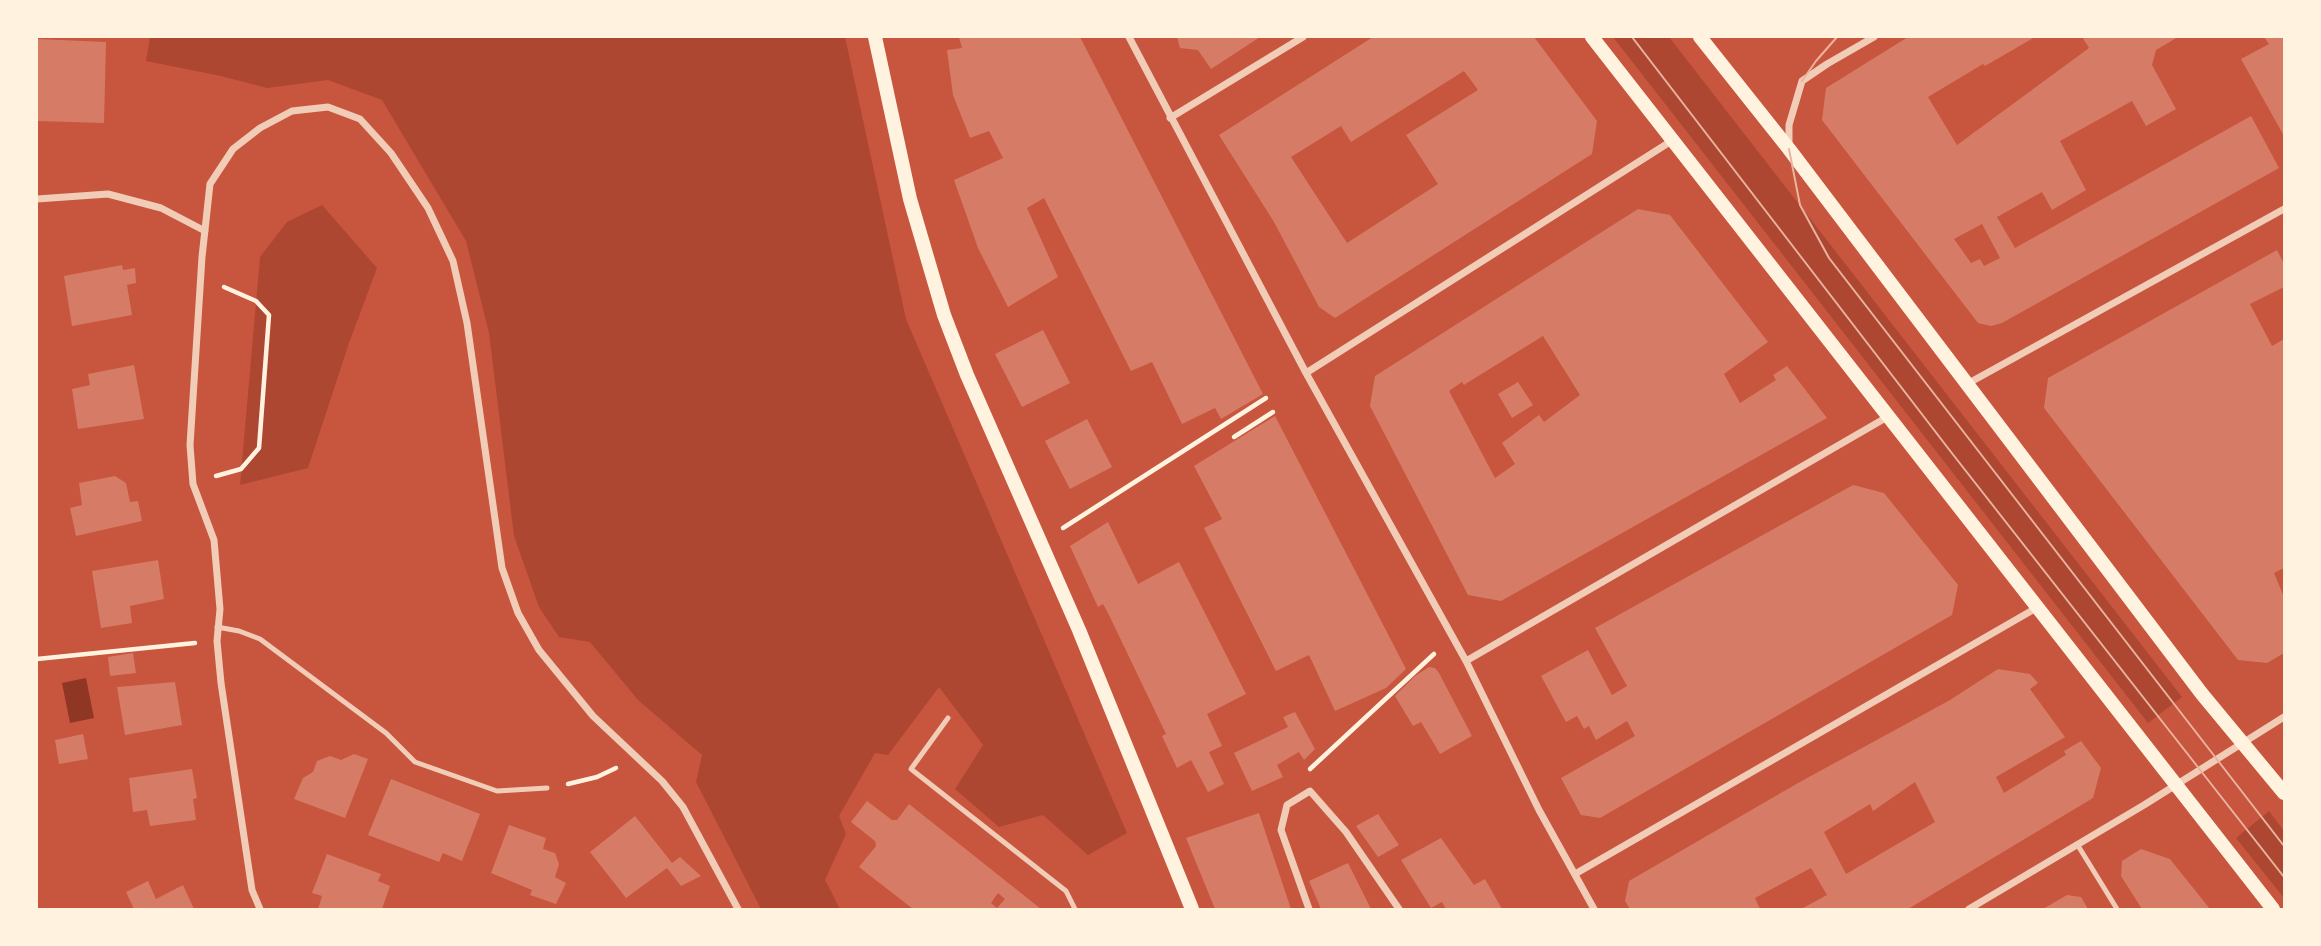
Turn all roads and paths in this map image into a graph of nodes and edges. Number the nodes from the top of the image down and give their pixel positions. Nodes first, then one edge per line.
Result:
1 (875, 37) edge
2 (1129, 37) edge
3 (1303, 37) edge
4 (1592, 37) edge
5 (1700, 37) edge
6 (1874, 37) edge
7 (1170, 118) junction
8 (1674, 139) junction
9 (1789, 149) junction
10 (37, 199) edge
11 (2284, 208) edge
12 (205, 231) junction
13 (224, 286) dead end
14 (1306, 373) junction
15 (1966, 384) junction
16 (1266, 398) dead end
17 (1273, 412) dead end
18 (1889, 416) junction
19 (1234, 437) dead end
20 (216, 476) dead end
21 (1059, 530) dead end
22 (2039, 607) junction
23 (217, 627) junction
24 (1452, 637) junction
25 (196, 643) dead end
26 (37, 659) edge
27 (1466, 661) junction
28 (2284, 717) edge
29 (948, 718) dead end
30 (2242, 743) junction
31 (611, 770) dead end
32 (2175, 785) junction
33 (547, 788) joint
34 (1310, 790) junction
35 (2284, 793) edge
36 (2077, 843) junction
37 (1575, 874) junction
38 (260, 909) edge
39 (738, 909) edge
40 (1076, 909) edge
41 (1192, 909) edge
42 (1309, 909) edge
43 (1399, 909) edge
44 (1594, 909) edge
45 (1969, 909) edge
46 (2117, 909) edge
47 (2273, 909) edge

1 - 41 main road
2 - 7 street
3 - 7 street
4 - 8 main road
5 - 9 main road
6 - 9 street
7 - 14 street
8 - 14 street
8 - 18 main road
9 - 15 main road
10 - 12 street
11 - 15 street
12 - 23 street
12 - 39 street
13 - 20 path
14 - 24 street
15 - 30 main road
16 - 21 path
17 - 19 path
18 - 22 main road
18 - 27 street
22 - 32 main road
22 - 37 street
23 - 33 lane
23 - 38 street
24 - 27 street
24 - 34 path
25 - 26 path
27 - 37 street
28 - 30 street
29 - 40 lane
30 - 32 street
30 - 35 main road
31 - 33 path
32 - 36 street
32 - 47 main road
34 - 42 street
34 - 43 street
36 - 45 street
36 - 46 lane
37 - 44 street

